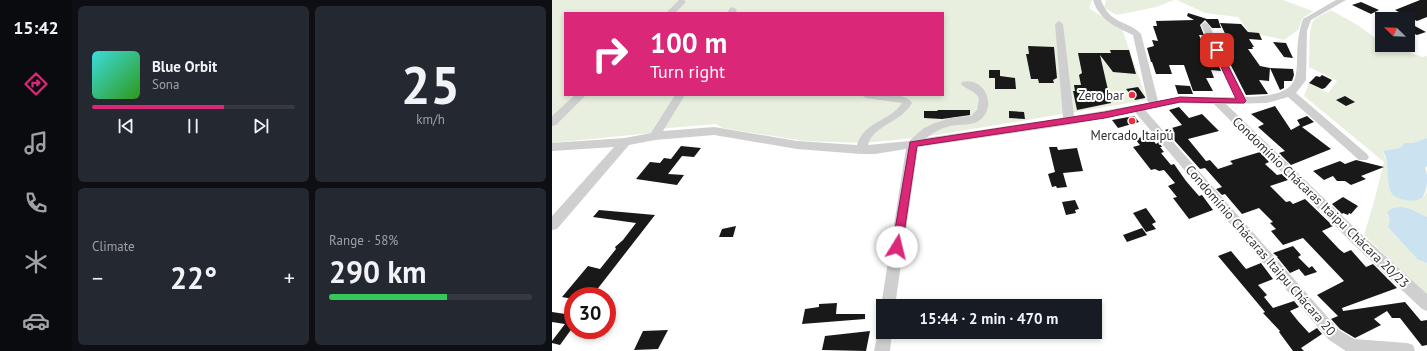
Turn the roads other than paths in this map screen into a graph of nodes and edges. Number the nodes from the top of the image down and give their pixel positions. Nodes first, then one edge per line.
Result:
1 (1097, 0) edge
2 (1342, 0) edge
3 (682, 2) dead end
4 (671, 12) edge
5 (1059, 24) dead end
6 (1205, 24) dead end
7 (966, 84) dead end
8 (1290, 93) junction
9 (580, 96) edge
10 (679, 96) edge
11 (877, 96) edge
12 (1215, 100) junction
13 (1242, 101) junction
14 (1154, 104) junction
15 (1135, 109) junction
16 (1069, 121) junction
17 (552, 122) edge
18 (655, 136) junction
19 (625, 142) junction
20 (913, 144) junction
21 (552, 147) edge
22 (861, 150) junction
23 (1363, 157) dead end
24 (552, 225) edge
25 (889, 299) edge
26 (1427, 304) edge
27 (883, 339) edge
28 (882, 351) edge
29 (1407, 351) edge

1 - 14 street
2 - 8 street
3 - 4 street
5 - 16 street
6 - 13 street
7 - 20 street
8 - 13 street
8 - 23 street
9 - 17 street
10 - 18 street
11 - 22 street
12 - 13 street
12 - 14 street
12 - 26 street, Condomínio Chácaras Itaipu Chácara 20/23
14 - 15 street
15 - 16 street
15 - 29 street, Condomínio Chácaras Itaipu Chácara 20
16 - 20 street
18 - 19 street
18 - 22 street
19 - 21 street
19 - 24 street
20 - 22 street
20 - 25 street
27 - 28 street

